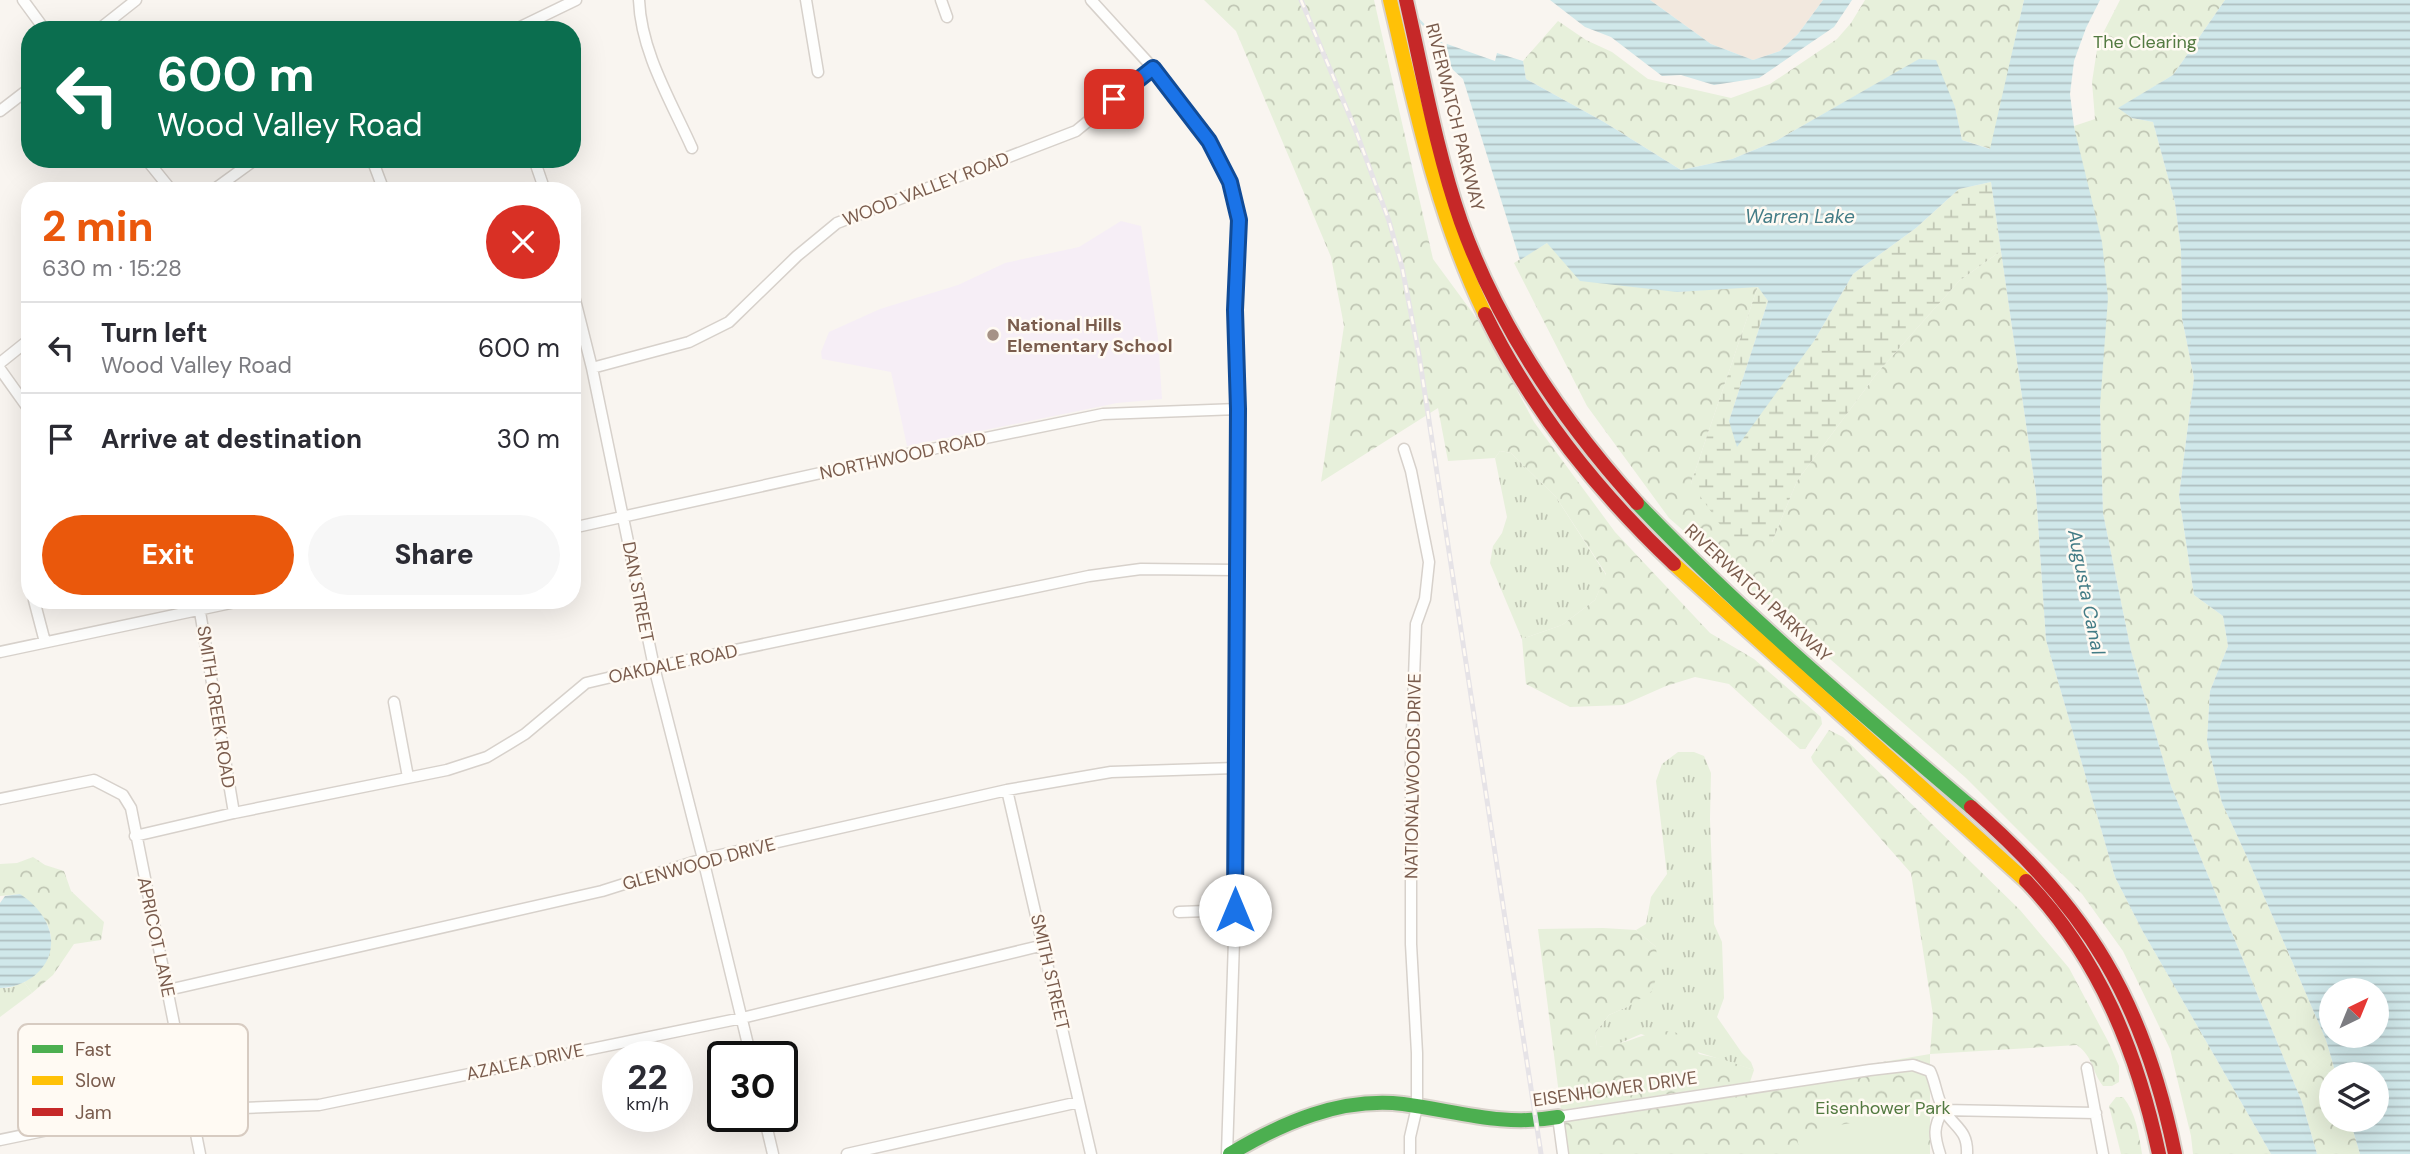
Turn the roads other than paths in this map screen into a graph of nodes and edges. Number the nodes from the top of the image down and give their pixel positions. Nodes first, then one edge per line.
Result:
1 (23, 0) edge
2 (136, 0) edge
3 (576, 0) edge
4 (639, 0) edge
5 (801, 0) edge
6 (807, 0) edge
7 (941, 0) edge
8 (1091, 0) edge
9 (1391, 0) edge
10 (1406, 0) edge
11 (947, 17) dead end
12 (38, 21) edge
13 (109, 21) edge
14 (533, 21) edge
15 (1153, 68) junction
16 (818, 72) dead end
17 (21, 95) edge
18 (0, 111) edge
19 (692, 148) dead end
20 (153, 168) edge
21 (244, 168) edge
22 (165, 182) edge
23 (224, 182) edge
24 (581, 324) edge
25 (21, 346) edge
26 (0, 363) edge
27 (592, 368) junction
28 (0, 369) edge
29 (21, 398) edge
30 (1238, 409) junction
31 (1404, 449) dead end
32 (623, 518) junction
33 (581, 526) edge
34 (1236, 570) junction
35 (36, 609) edge
36 (183, 609) edge
37 (201, 609) edge
38 (45, 642) junction
39 (0, 652) edge
40 (653, 667) junction
41 (394, 702) dead end
42 (1235, 768) junction
43 (408, 777) junction
44 (1007, 790) junction
45 (0, 799) edge
46 (234, 813) junction
47 (135, 836) junction
48 (704, 859) junction
49 (1235, 910) junction
50 (1179, 912) dead end
51 (1044, 945) junction
52 (168, 990) junction
53 (742, 1017) junction
54 (174, 1024) edge
55 (747, 1041) edge
56 (2087, 1068) dead end
57 (1079, 1102) junction
58 (1417, 1107) junction
59 (248, 1108) edge
60 (1943, 1110) junction
61 (2096, 1113) junction
62 (1558, 1117) junction
63 (768, 1132) edge
64 (18, 1136) edge
65 (196, 1136) edge
66 (0, 1140) edge
67 (200, 1154) edge
68 (773, 1154) edge
69 (847, 1154) edge
70 (1091, 1154) edge
71 (1228, 1154) edge
72 (1410, 1154) edge
73 (1563, 1154) edge
74 (1940, 1154) edge
75 (1967, 1154) edge
76 (2102, 1154) edge
77 (2160, 1154) edge
78 (2175, 1154) edge

1 - 12 street
2 - 13 street
3 - 14 street
4 - 19 street
5 - 6 street
6 - 16 street
7 - 11 street
8 - 15 street
9 - 77 main road, RIVERWATCH PARKWAY
10 - 78 main road, RIVERWATCH PARKWAY
15 - 27 street, WOOD VALLEY ROAD
15 - 30 street
17 - 18 street
20 - 22 street
21 - 23 street
24 - 27 street, DAN STREET
25 - 26 street
27 - 32 street, DAN STREET
28 - 29 street
30 - 32 street, NORTHWOOD ROAD
30 - 34 street
31 - 58 street, NATIONALWOODS DRIVE
32 - 33 street, NORTHWOOD ROAD
32 - 40 street, DAN STREET
34 - 40 street, OAKDALE ROAD
34 - 42 street
35 - 38 street
36 - 38 street
37 - 46 street, SMITH CREEK ROAD
38 - 39 street
40 - 43 street, OAKDALE ROAD
40 - 48 street, DAN STREET
41 - 43 street
42 - 44 street, GLENWOOD DRIVE
42 - 49 street
43 - 46 street, OAKDALE ROAD
44 - 48 street, GLENWOOD DRIVE
44 - 51 street, SMITH STREET
45 - 47 street, APRICOT LANE
46 - 47 street, OAKDALE ROAD
47 - 52 street, APRICOT LANE
48 - 52 street, GLENWOOD DRIVE
48 - 53 street, DAN STREET
49 - 50 street
49 - 71 street
51 - 53 street, AZALEA DRIVE
51 - 57 street, SMITH STREET
52 - 54 street, APRICOT LANE
53 - 55 street, DAN STREET
53 - 59 street, AZALEA DRIVE
56 - 61 street
57 - 69 street
57 - 70 street, SMITH STREET
58 - 62 main road, EISENHOWER DRIVE
58 - 71 main road, EISENHOWER DRIVE
58 - 72 street, NATIONALWOODS DRIVE
60 - 61 street
60 - 62 street, EISENHOWER DRIVE
60 - 74 street
60 - 75 street
61 - 76 street
62 - 73 street
63 - 68 street
64 - 66 street, AZALEA DRIVE
65 - 67 street, APRICOT LANE

